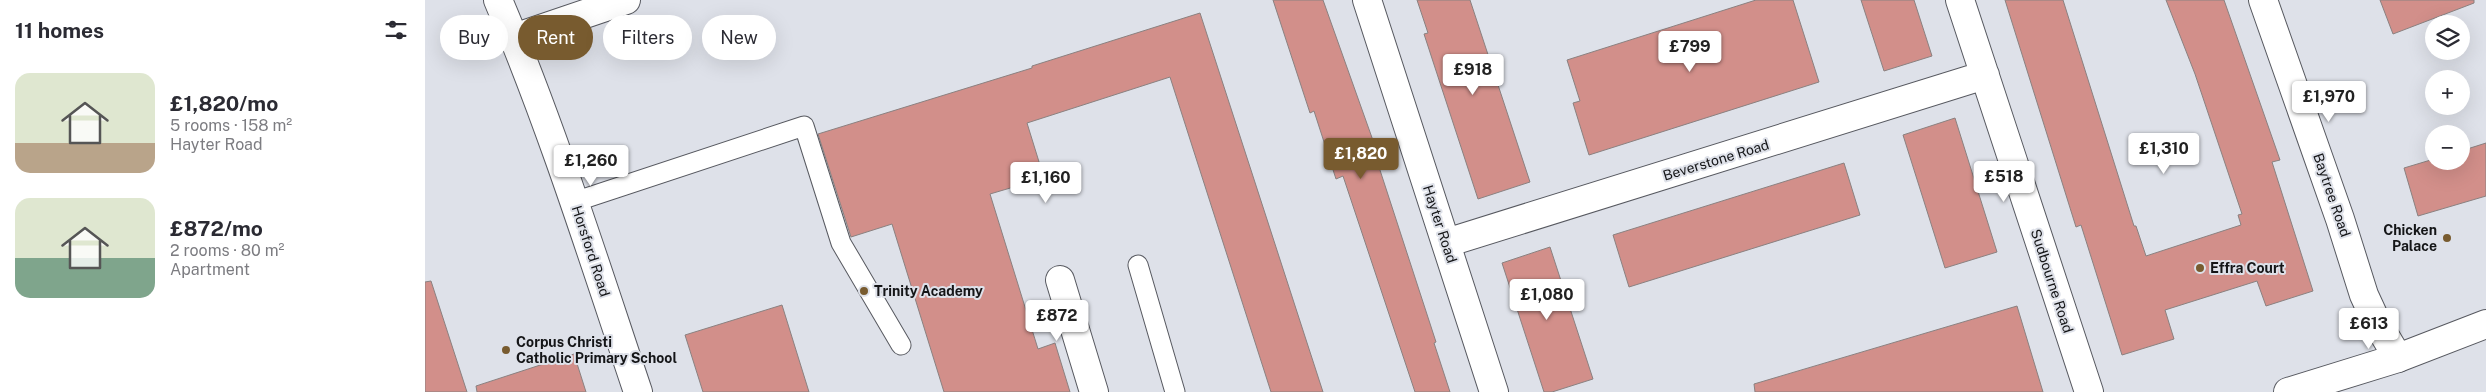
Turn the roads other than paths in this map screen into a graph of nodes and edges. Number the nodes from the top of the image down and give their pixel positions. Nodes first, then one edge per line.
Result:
1 (498, 0) edge
2 (626, 0) edge
3 (1960, 0) edge
4 (2263, 0) edge
5 (1371, 1) edge
6 (514, 38) junction
7 (1985, 76) junction
8 (574, 202) junction
9 (1446, 243) junction
10 (1138, 265) dead end
11 (1060, 280) dead end
12 (2486, 324) edge
13 (901, 345) dead end
14 (2398, 358) junction
15 (637, 392) edge
16 (1094, 392) edge
17 (1175, 392) edge
18 (1494, 392) edge
19 (2089, 392) edge
20 (2288, 392) edge

1 - 6 main road, Horsford Road
2 - 6 main road
3 - 7 main road, Sudbourne Road
4 - 14 main road, Baytree Road
5 - 9 main road, Hayter Road
6 - 8 main road, Horsford Road
7 - 9 main road, Beverstone Road
7 - 19 main road, Sudbourne Road
8 - 13 lane
8 - 15 main road, Horsford Road
9 - 18 main road, Hayter Road
10 - 17 lane
11 - 16 main road
12 - 14 main road
14 - 20 main road

